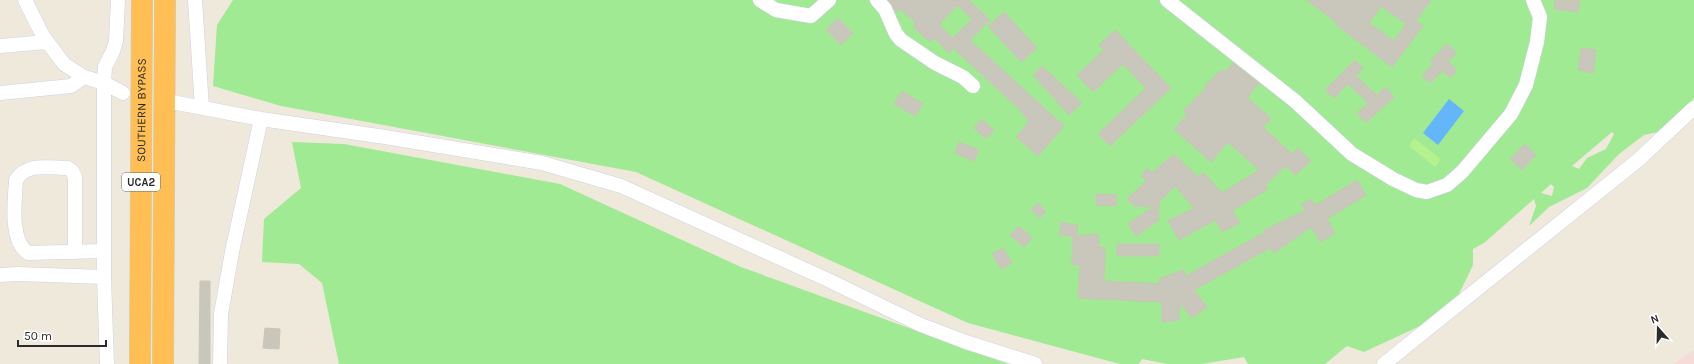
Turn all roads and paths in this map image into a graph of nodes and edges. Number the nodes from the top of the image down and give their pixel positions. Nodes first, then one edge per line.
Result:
1 (25, 0) edge
2 (118, 0) edge
3 (142, 0) edge
4 (165, 0) edge
5 (195, 0) edge
6 (760, 0) edge
7 (828, 0) edge
8 (877, 0) edge
9 (1167, 0) edge
10 (1533, 0) edge
11 (47, 42) junction
12 (0, 46) edge
13 (84, 77) junction
14 (104, 83) junction
15 (973, 86) dead end
16 (0, 93) edge
17 (123, 93) dead end
18 (172, 102) dead end
19 (202, 108) junction
20 (1694, 108) edge
21 (261, 119) junction
22 (75, 252) junction
23 (104, 252) junction
24 (0, 275) edge
25 (104, 277) junction
26 (107, 364) edge
27 (140, 364) edge
28 (163, 364) edge
29 (220, 364) edge
30 (1035, 364) edge
31 (1384, 364) edge

1 - 11 street
2 - 14 street
3 - 27 highway, SOUTHERN BYPASS / UCA2
4 - 28 highway, SOUTHERN BYPASS / UCA2
5 - 19 street
6 - 7 street
8 - 15 street
9 - 10 street
11 - 12 street
11 - 13 street
13 - 14 street
13 - 16 street
14 - 17 street
14 - 23 street
18 - 19 street
19 - 21 street
20 - 31 street
21 - 29 street
21 - 30 street
22 - 22 street
22 - 23 street
23 - 25 street
24 - 25 street
25 - 26 street

